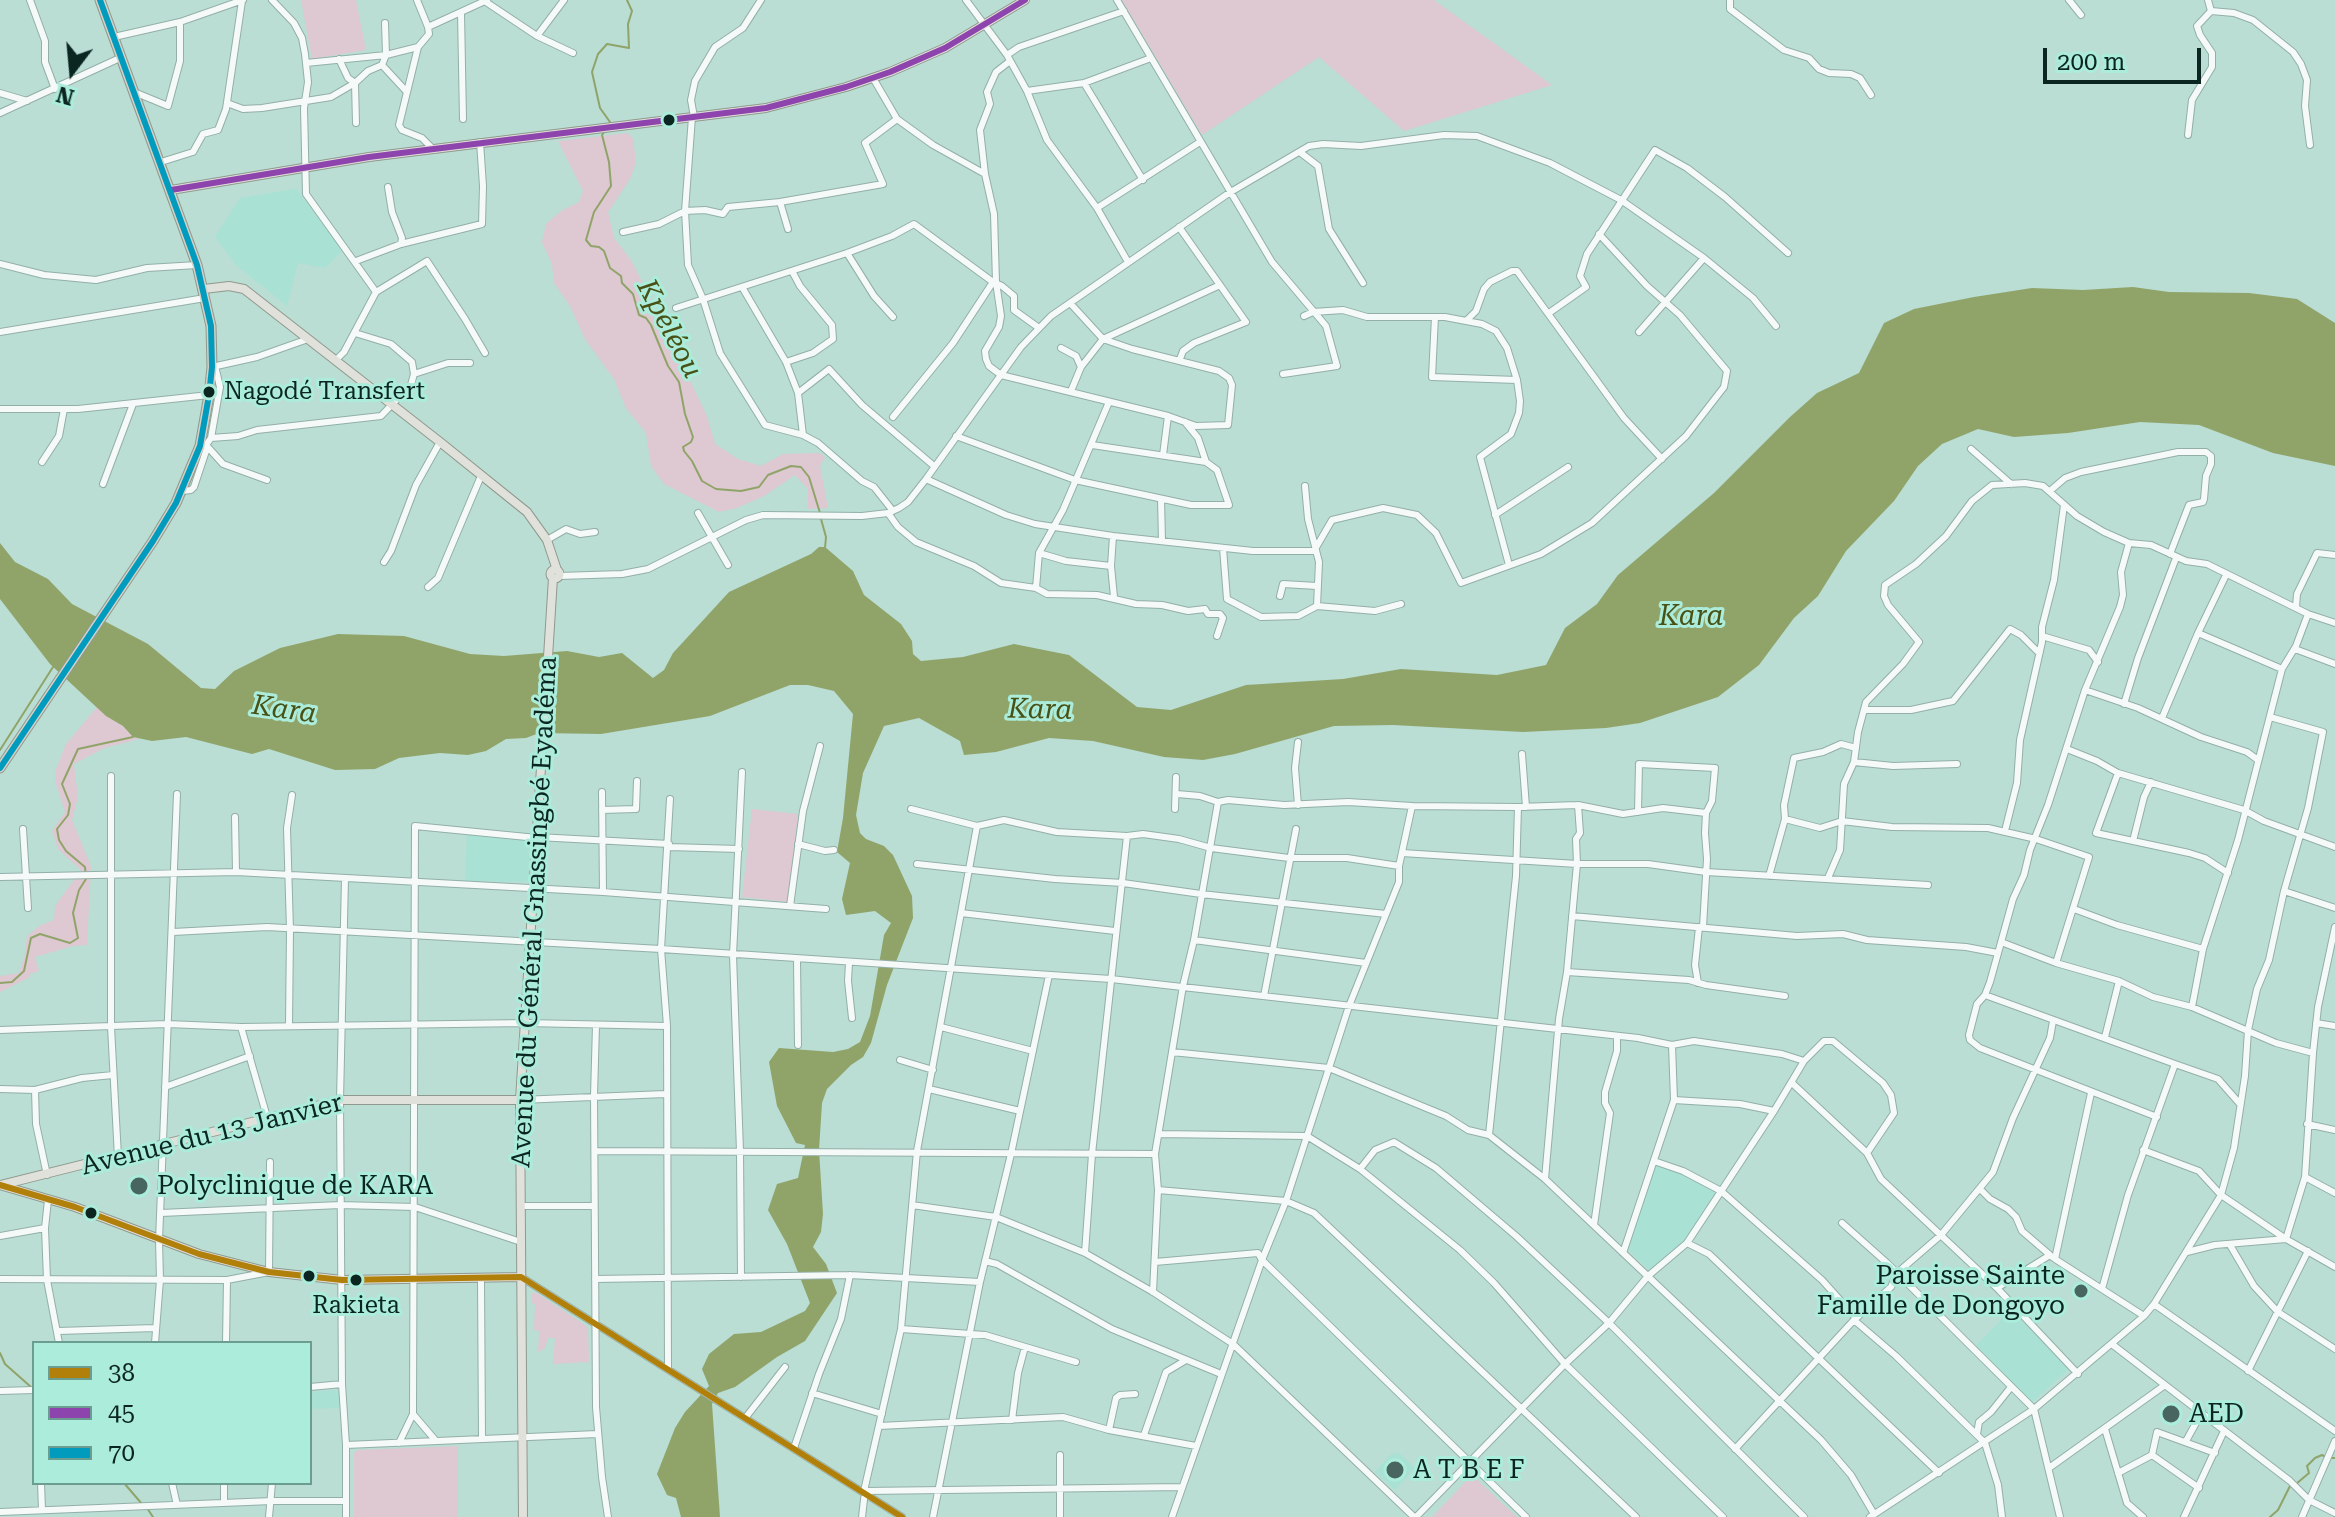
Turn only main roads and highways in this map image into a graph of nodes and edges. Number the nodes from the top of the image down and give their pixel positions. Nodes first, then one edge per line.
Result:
1 (100, 0) edge
2 (1025, 0) edge
3 (171, 190) junction
4 (205, 294) junction
5 (0, 768) edge
6 (520, 1100) junction
7 (0, 1185) edge
8 (521, 1277) junction
9 (523, 1517) edge

1 - 3 highway
2 - 3 main road
3 - 4 highway
4 - 5 highway
4 - 6 main road, Avenue du Général Gnassingbé Eyadéma
6 - 7 main road, Avenue du 13 Janvier
6 - 8 main road, Avenue du Général Gnassingbé Eyadéma
7 - 8 main road
8 - 9 main road, Avenue du Général Gnassingbé Eyadéma

